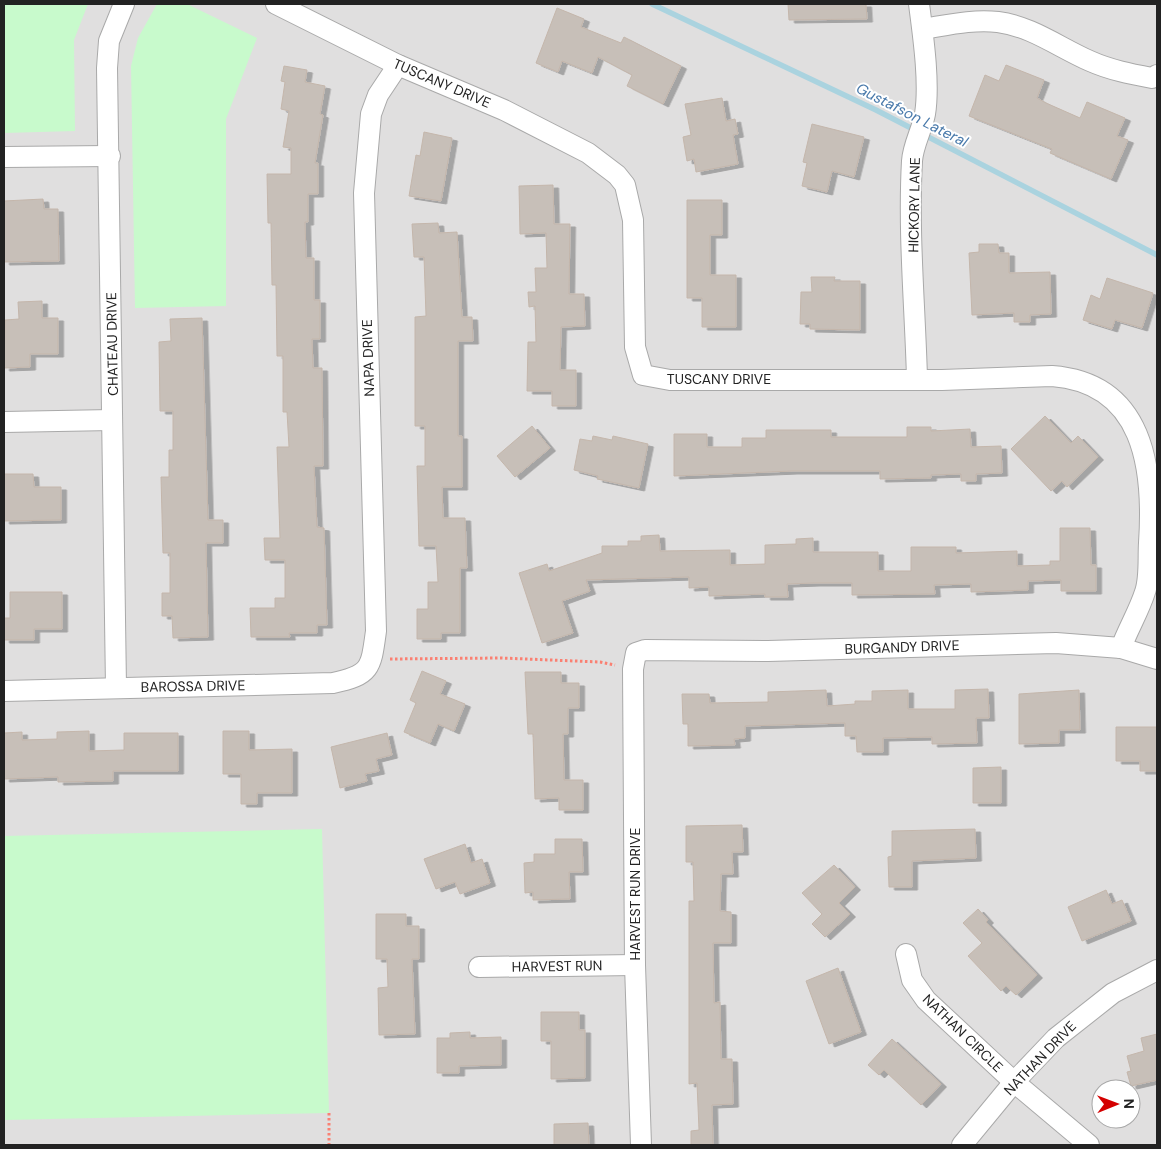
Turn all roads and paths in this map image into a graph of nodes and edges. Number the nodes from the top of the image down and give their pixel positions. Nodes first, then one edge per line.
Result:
1 (124, 4) edge
2 (276, 4) edge
3 (919, 4) edge
4 (923, 29) junction
5 (398, 65) junction
6 (1157, 75) edge
7 (110, 156) junction
8 (4, 157) edge
9 (917, 378) junction
10 (112, 420) junction
11 (4, 422) edge
12 (1121, 648) junction
13 (372, 659) junction
14 (1157, 659) edge
15 (633, 669) junction
16 (116, 687) junction
17 (4, 691) edge
18 (906, 954) dead end
19 (635, 965) junction
20 (479, 967) dead end
21 (1157, 970) edge
22 (1014, 1082) junction
23 (328, 1113) dead end
24 (329, 1145) edge
25 (641, 1145) edge
26 (962, 1145) edge
27 (1089, 1145) edge

1 - 7 street, CHATEAU DRIVE
2 - 5 street, TUSCANY DRIVE
3 - 4 street, HICKORY LANE
4 - 6 street
4 - 9 street, HICKORY LANE
5 - 9 street, TUSCANY DRIVE
5 - 13 street, NAPA DRIVE
7 - 8 street
7 - 10 street, CHATEAU DRIVE
9 - 12 street, TUSCANY DRIVE
10 - 11 street
10 - 16 street, CHATEAU DRIVE
12 - 14 street, BURGANDY DRIVE
12 - 15 street, BURGANDY DRIVE
13 - 15 path
13 - 16 street, BAROSSA DRIVE
15 - 19 street, HARVEST RUN DRIVE
16 - 17 street, BAROSSA DRIVE
18 - 22 street, NATHAN CIRCLE
19 - 20 street, HARVEST RUN
19 - 25 street, HARVEST RUN DRIVE
21 - 22 street, NATHAN DRIVE
22 - 26 street, NATHAN DRIVE
22 - 27 street, NATHAN CIRCLE
23 - 24 path

